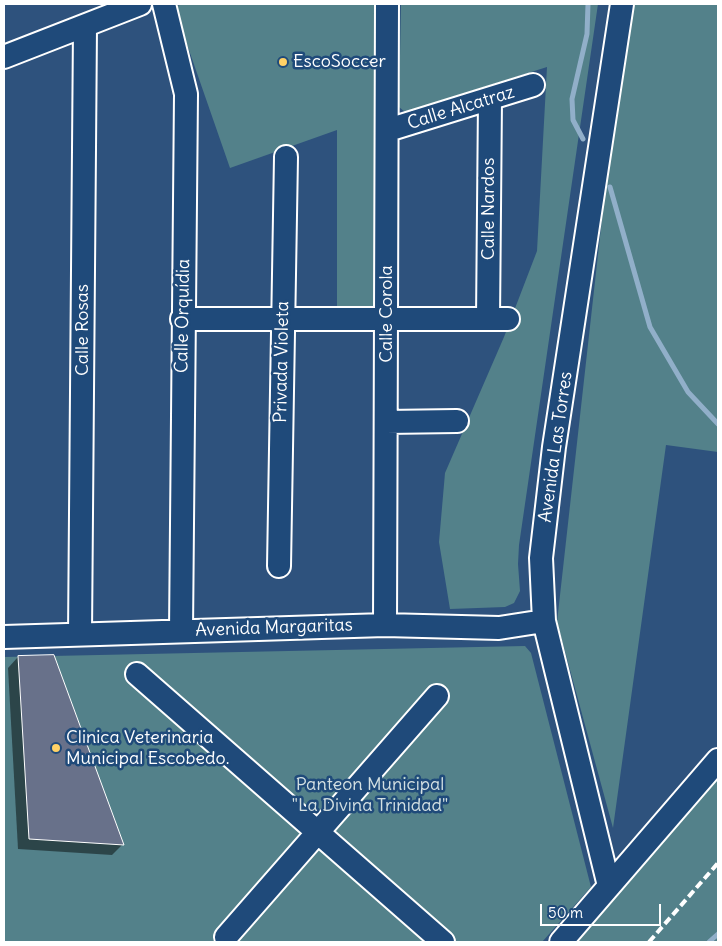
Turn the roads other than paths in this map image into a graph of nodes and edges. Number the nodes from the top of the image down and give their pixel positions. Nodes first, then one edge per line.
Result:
1 (140, 4) edge
2 (164, 4) edge
3 (387, 4) edge
4 (622, 4) edge
5 (85, 27) junction
6 (4, 57) edge
7 (533, 85) dead end
8 (490, 98) junction
9 (388, 130) junction
10 (286, 157) dead end
11 (182, 319) junction
12 (283, 319) junction
13 (387, 319) junction
14 (456, 421) dead end
15 (386, 422) junction
16 (279, 566) dead end
17 (544, 621) junction
18 (385, 625) junction
19 (181, 631) junction
20 (80, 634) junction
21 (4, 637) edge
22 (137, 674) dead end
23 (437, 696) dead end
24 (718, 760) edge
25 (318, 832) junction
26 (609, 886) junction
27 (226, 938) dead end
28 (444, 942) edge
29 (561, 942) edge

1 - 5 street
2 - 11 street, Calle Orquídia
3 - 9 street, Calle Corola
4 - 17 street, Avenida Las Torres
5 - 6 street
5 - 20 street, Calle Rosas
7 - 8 street, Calle Alcatraz
8 - 9 street, Calle Alcatraz
8 - 13 street, Calle Nardos
9 - 13 street, Calle Corola
10 - 12 street, Privada Violeta
11 - 12 street
11 - 19 street, Calle Orquídia
12 - 13 street
12 - 16 street, Privada Violeta
13 - 15 street, Calle Corola
14 - 15 street
15 - 18 street, Calle Corola
17 - 18 street, Avenida Margaritas
17 - 26 street, Avenida Las Torres
18 - 19 street, Avenida Margaritas
19 - 20 street, Avenida Margaritas
20 - 21 street, Avenida Margaritas
22 - 25 street
23 - 25 street
24 - 26 street
25 - 27 street
25 - 28 street
26 - 29 street

